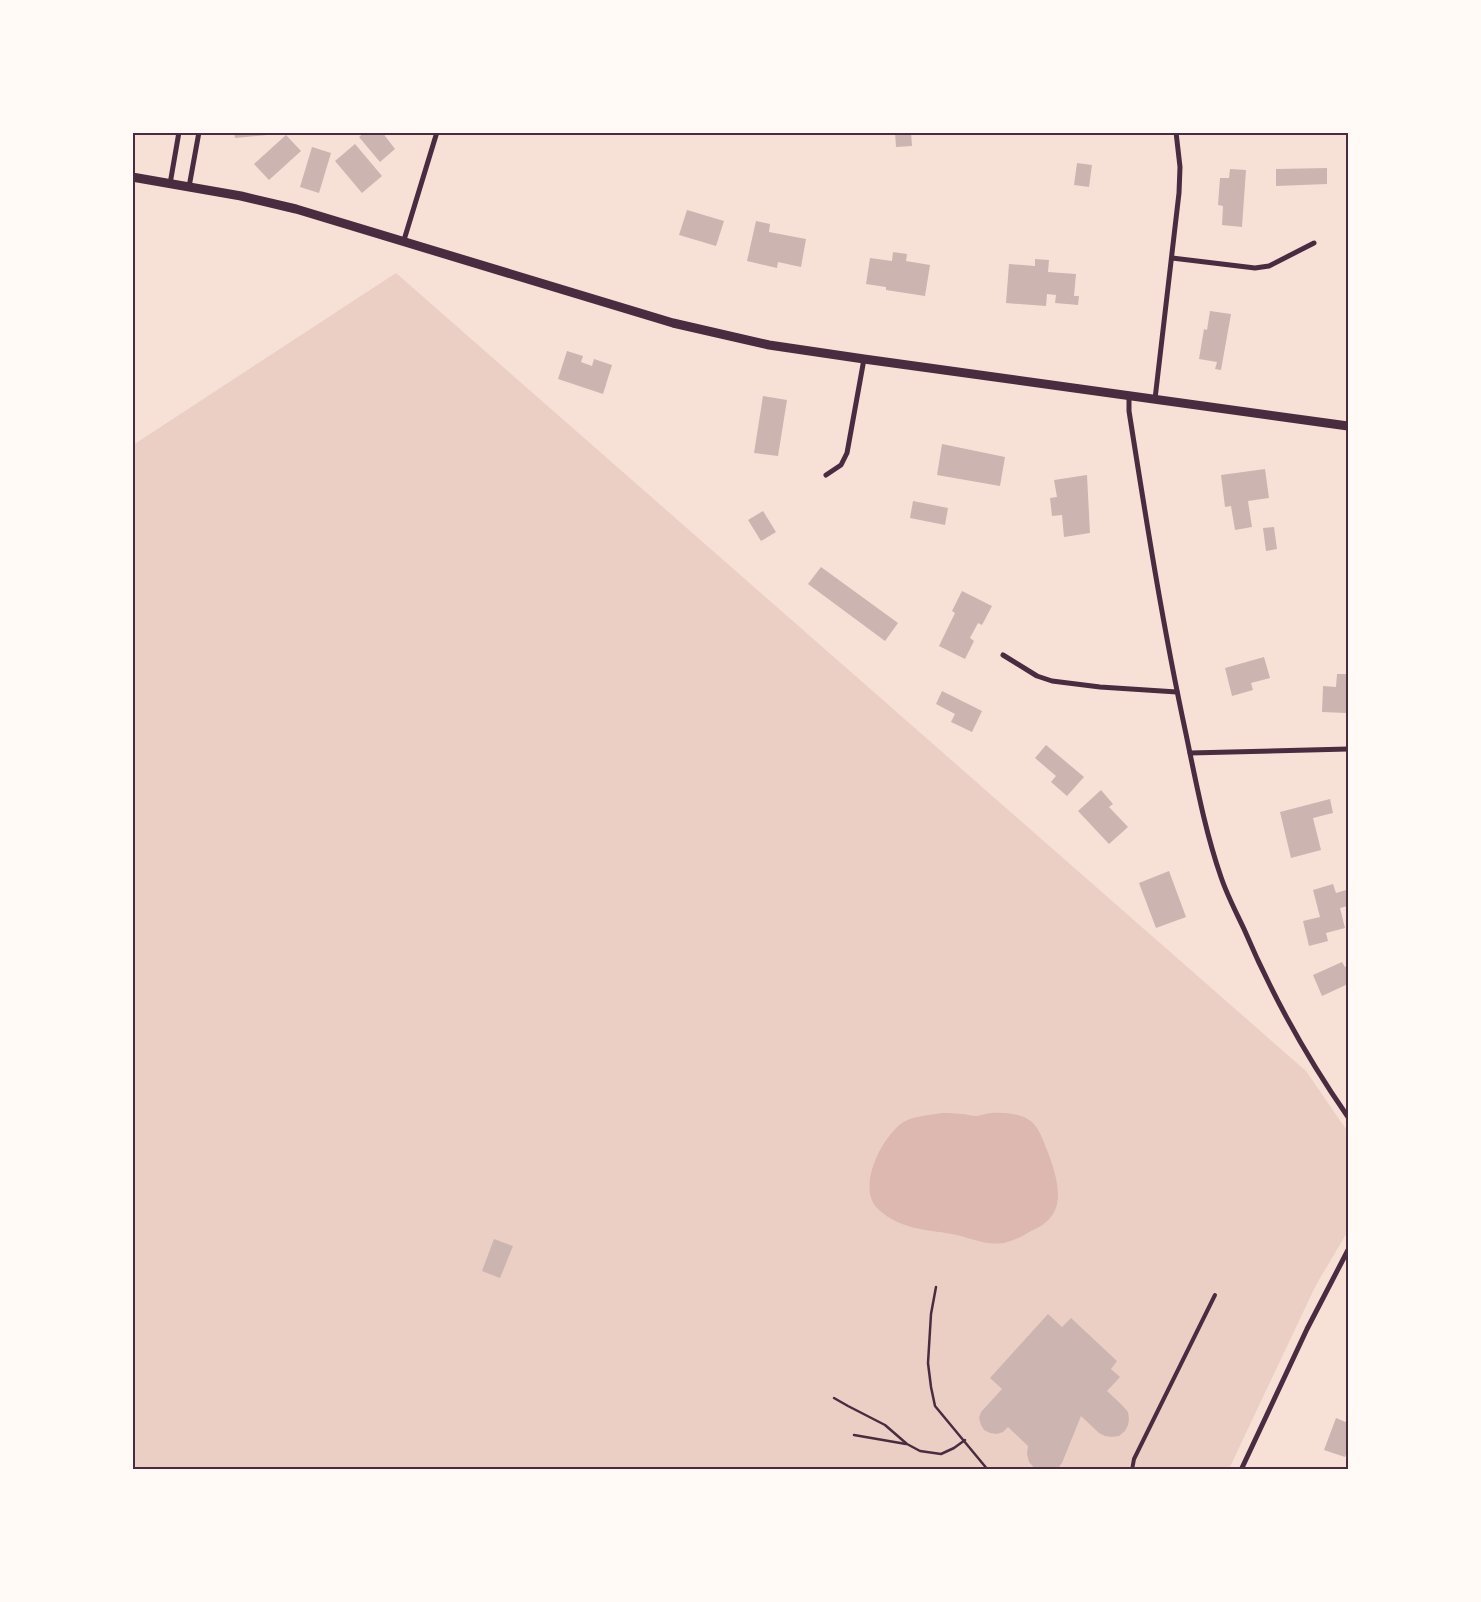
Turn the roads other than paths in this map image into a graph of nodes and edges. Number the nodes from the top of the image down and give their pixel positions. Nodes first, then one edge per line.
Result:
1 (179, 132) edge
2 (199, 132) edge
3 (437, 132) edge
4 (1176, 132) edge
5 (132, 177) edge
6 (170, 184) junction
7 (189, 187) junction
8 (404, 240) junction
9 (1314, 243) dead end
10 (1172, 258) junction
11 (864, 359) junction
12 (1129, 396) junction
13 (1155, 399) junction
14 (1348, 426) edge
15 (826, 474) dead end
16 (1003, 655) dead end
17 (1177, 692) junction
18 (1348, 749) edge
19 (1190, 752) junction
20 (1348, 1117) edge
21 (1348, 1250) edge
22 (1215, 1295) dead end
23 (1132, 1470) edge
24 (1242, 1470) edge

1 - 6 street
2 - 7 street
3 - 8 street
4 - 10 street
5 - 6 street
6 - 7 street
7 - 8 street
8 - 11 street
9 - 10 street
10 - 13 street
11 - 12 street
11 - 15 street
12 - 13 street
12 - 17 street
13 - 14 street
16 - 17 street
17 - 19 street
18 - 19 street
19 - 20 street
21 - 24 street
22 - 23 lane

